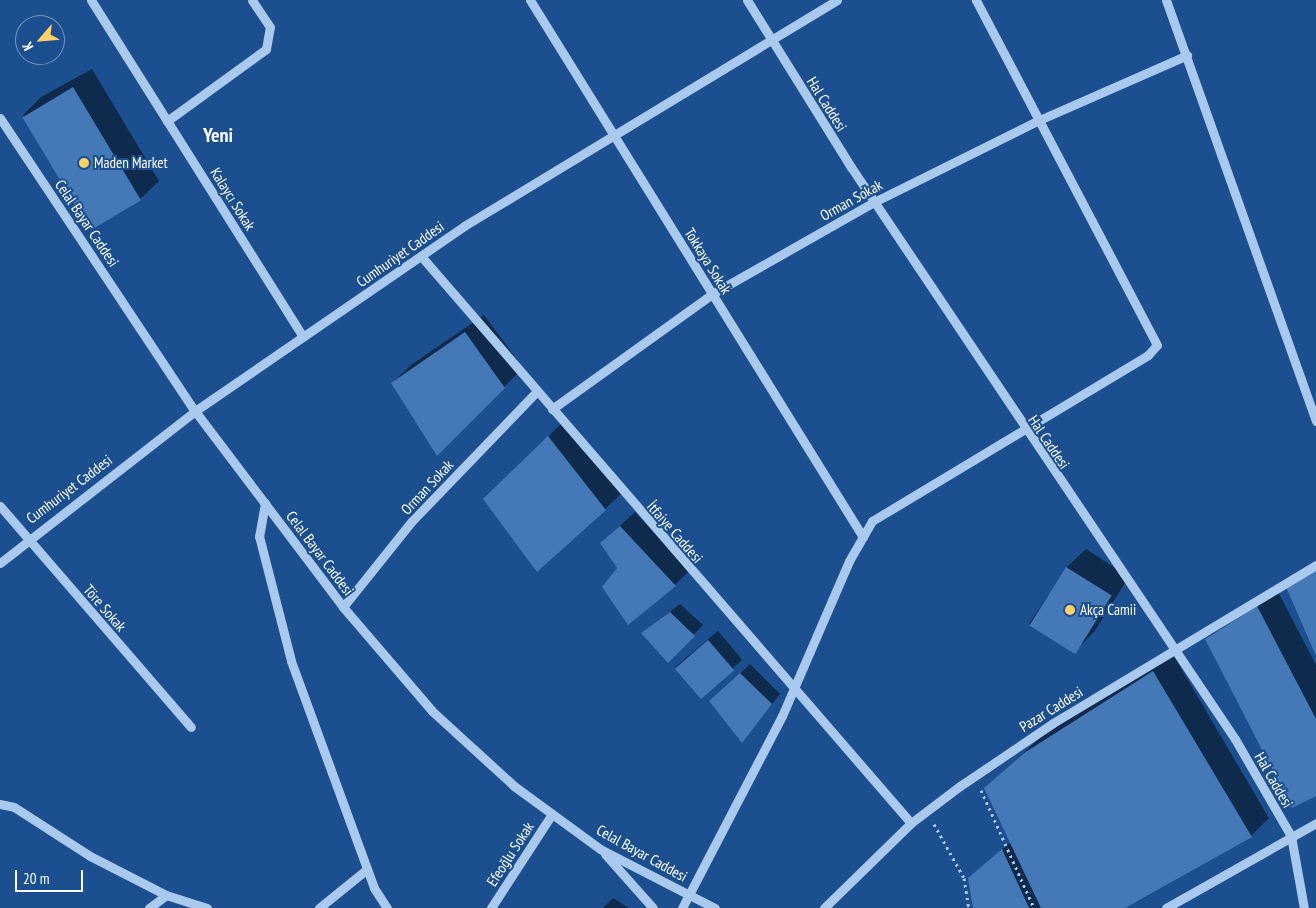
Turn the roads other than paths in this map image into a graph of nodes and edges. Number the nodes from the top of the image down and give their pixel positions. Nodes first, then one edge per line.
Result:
1 (91, 0) edge
2 (252, 0) edge
3 (530, 0) edge
4 (747, 0) edge
5 (837, 0) edge
6 (976, 0) edge
7 (1166, 0) edge
8 (771, 39) junction
9 (1187, 55) junction
10 (0, 118) edge
11 (167, 121) junction
12 (1037, 121) junction
13 (614, 135) junction
14 (874, 202) junction
15 (421, 256) junction
16 (712, 294) junction
17 (303, 337) junction
18 (537, 391) junction
19 (552, 409) junction
20 (196, 411) junction
21 (1316, 421) edge
22 (1022, 427) junction
23 (265, 503) junction
24 (0, 506) edge
25 (863, 537) junction
26 (26, 539) junction
27 (0, 562) edge
28 (1316, 565) edge
29 (343, 607) junction
30 (1175, 652) junction
31 (793, 691) junction
32 (191, 727) dead end
33 (0, 804) edge
34 (552, 814) junction
35 (911, 823) junction
36 (1316, 823) edge
37 (1291, 836) junction
38 (600, 849) junction
39 (367, 869) junction
40 (688, 894) junction
41 (166, 895) junction
42 (149, 908) edge
43 (207, 908) edge
44 (319, 908) edge
45 (388, 908) edge
46 (491, 908) edge
47 (653, 908) edge
48 (682, 908) edge
49 (715, 908) edge
50 (824, 908) edge
51 (1166, 908) edge
52 (1304, 908) edge

1 - 11 street, Kalaycı Sokak
2 - 11 street
3 - 13 street, Tokkaya Sokak
4 - 8 street, Hal Caddesi
5 - 8 street, Cumhuriyet Caddesi
6 - 12 street
7 - 9 street
8 - 13 street, Cumhuriyet Caddesi
8 - 14 street, Hal Caddesi
9 - 12 street, Orman Sokak
9 - 21 street
10 - 20 street, Celal Bayar Caddesi
11 - 17 street, Kalaycı Sokak
12 - 14 street, Orman Sokak
12 - 22 street
13 - 15 street, Cumhuriyet Caddesi
13 - 16 street, Tokkaya Sokak
14 - 16 street, Orman Sokak
14 - 22 street, Hal Caddesi
15 - 17 street, Cumhuriyet Caddesi
15 - 18 street, İtfaiye Caddesi
16 - 19 street, Orman Sokak
16 - 25 street, Tokkaya Sokak
17 - 20 street, Cumhuriyet Caddesi
18 - 19 street, İtfaiye Caddesi
18 - 29 street, Orman Sokak
19 - 31 street, İtfaiye Caddesi
20 - 23 street, Celal Bayar Caddesi
20 - 26 street, Cumhuriyet Caddesi
22 - 25 street
22 - 30 street, Hal Caddesi
23 - 29 street, Celal Bayar Caddesi
23 - 39 street
24 - 26 street, Töre Sokak
25 - 31 street
26 - 27 street, Cumhuriyet Caddesi
26 - 32 street, Töre Sokak
28 - 30 street, Pazar Caddesi
29 - 34 street, Celal Bayar Caddesi
30 - 35 street, Pazar Caddesi
30 - 37 street, Hal Caddesi
31 - 35 street, İtfaiye Caddesi
31 - 40 street
33 - 41 street
34 - 38 street, Celal Bayar Caddesi
34 - 46 street, Efeoğlu Sokak
35 - 50 street, Pazar Caddesi
36 - 37 street
37 - 51 street
37 - 52 street, Hal Caddesi
38 - 40 street, Celal Bayar Caddesi
38 - 47 street
39 - 44 street
39 - 45 street
40 - 48 street
40 - 49 street, Celal Bayar Caddesi
41 - 42 street
41 - 43 street

